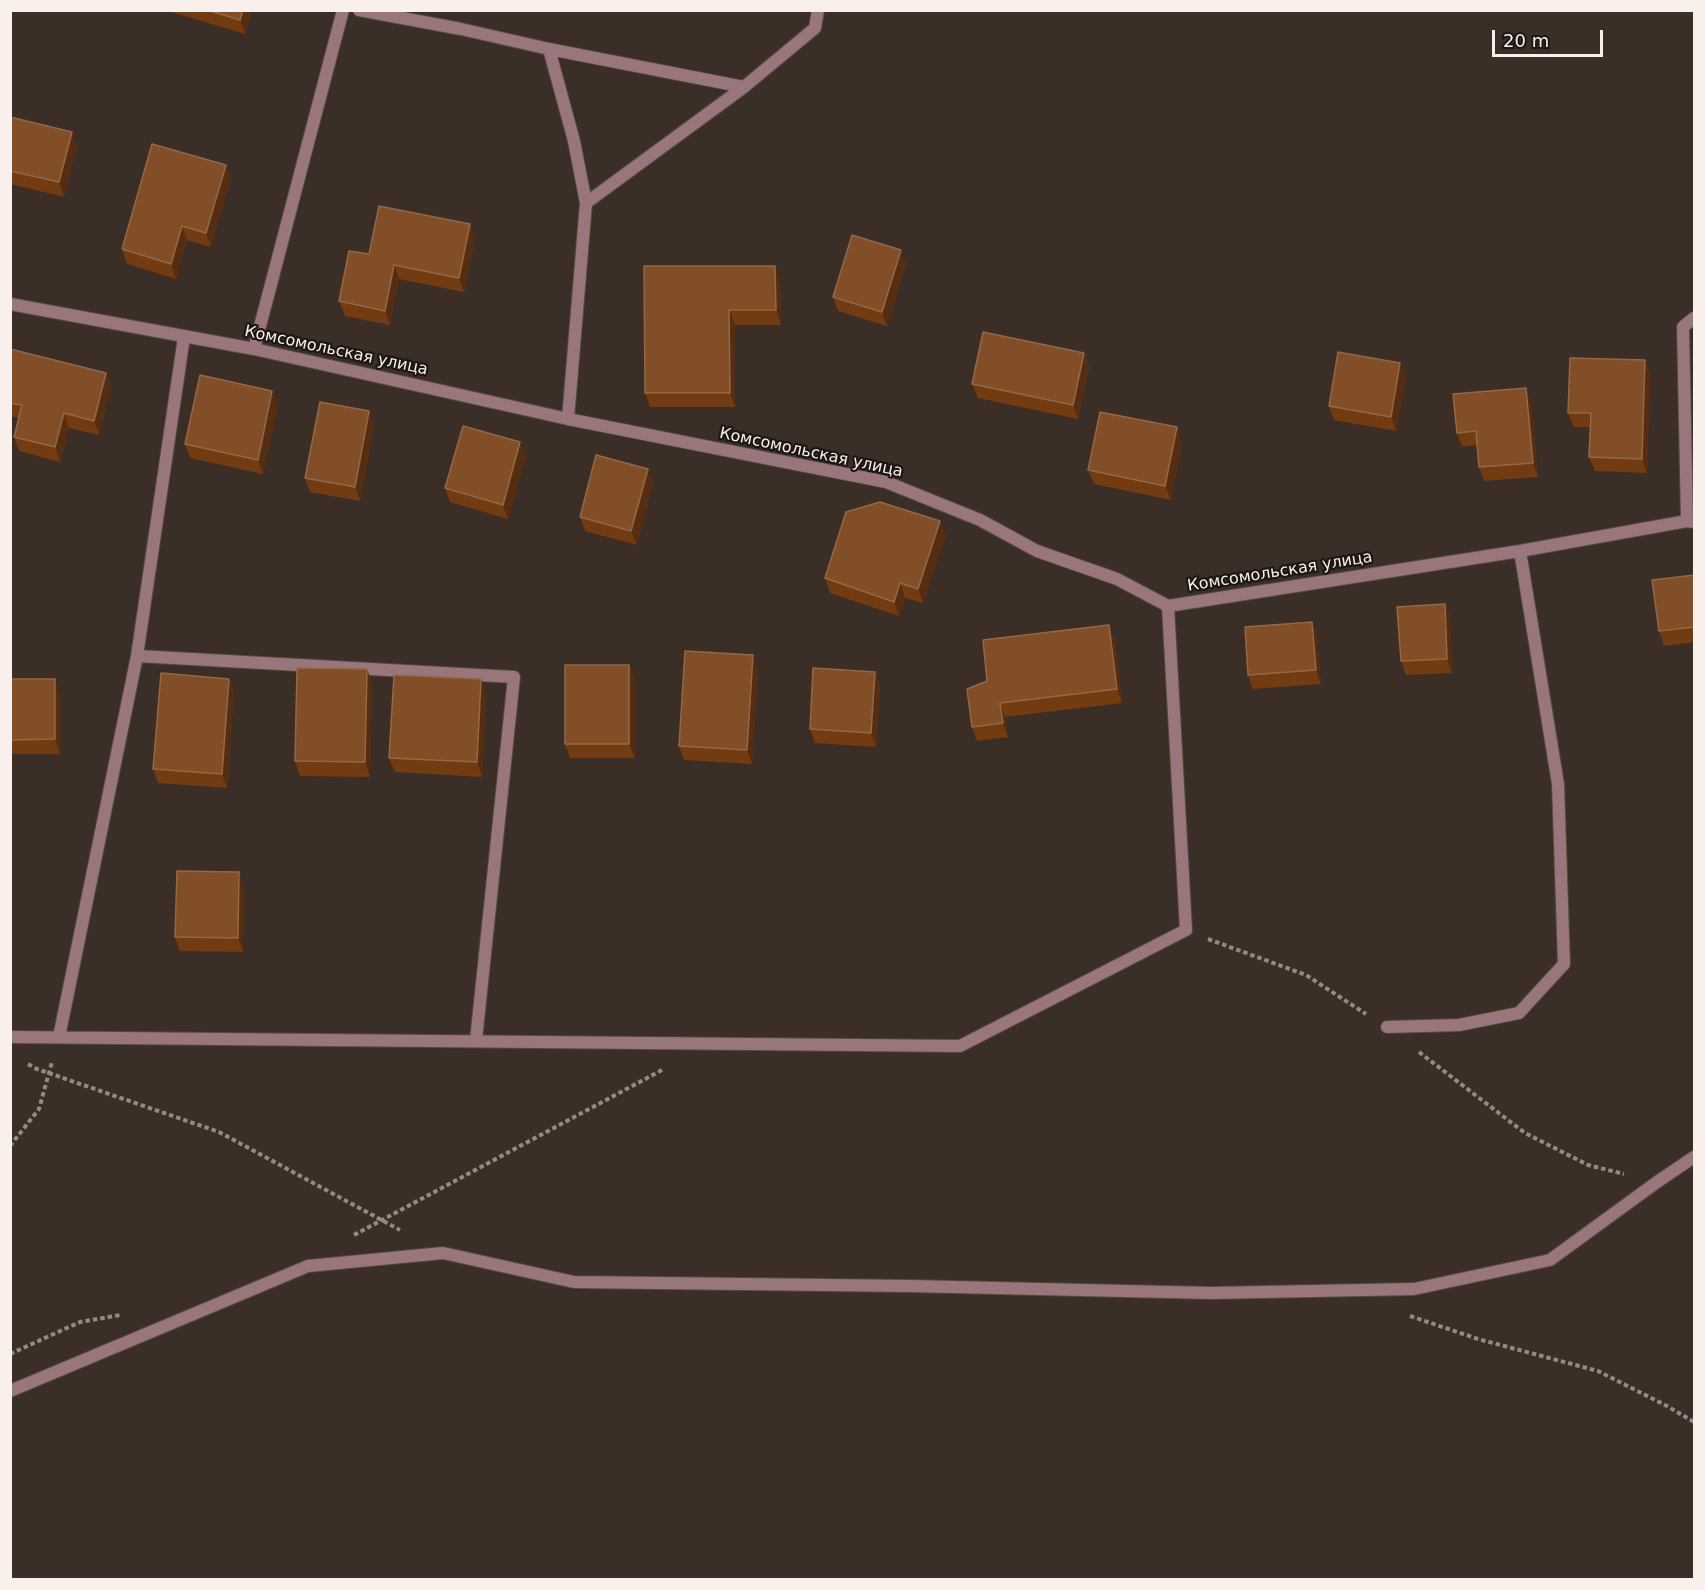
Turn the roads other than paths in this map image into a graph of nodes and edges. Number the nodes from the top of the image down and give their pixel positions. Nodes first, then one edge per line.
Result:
1 (343, 10) edge
2 (359, 10) edge
3 (818, 10) edge
4 (549, 49) junction
5 (744, 87) junction
6 (586, 203) junction
7 (10, 304) edge
8 (1695, 318) edge
9 (184, 337) junction
10 (254, 349) junction
11 (568, 419) junction
12 (1691, 522) edge
13 (1520, 551) junction
14 (1168, 606) junction
15 (137, 656) junction
16 (1387, 1027) road end
17 (10, 1036) edge
18 (59, 1037) junction
19 (476, 1040) junction
20 (1695, 1157) edge
21 (10, 1391) edge

1 - 10 street
2 - 4 street
3 - 5 street
4 - 5 street
4 - 6 street
5 - 6 street
6 - 11 street
7 - 9 street, Комсомольская улица
8 - 12 street
9 - 10 street, Комсомольская улица
9 - 15 street
10 - 11 street, Комсомольская улица
11 - 14 street, Комсомольская улица
12 - 13 street, Комсомольская улица
13 - 14 street, Комсомольская улица
13 - 16 street
14 - 19 street
15 - 18 street
15 - 19 street
17 - 18 street
18 - 19 street
20 - 21 street

